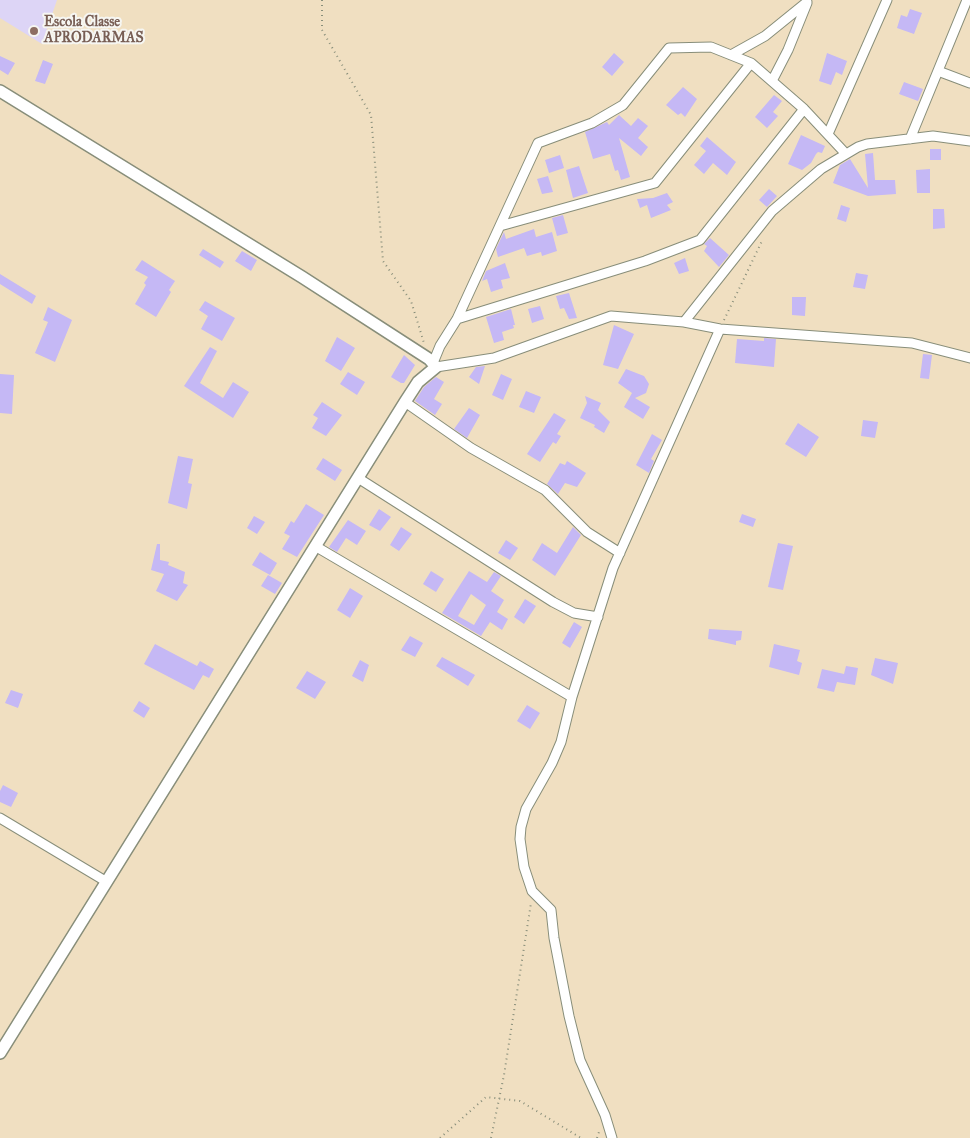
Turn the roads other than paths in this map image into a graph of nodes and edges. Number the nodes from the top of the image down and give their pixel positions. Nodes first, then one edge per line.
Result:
1 (887, 0) edge
2 (967, 0) edge
3 (807, 1) edge
4 (732, 55) junction
5 (751, 63) junction
6 (938, 71) junction
7 (772, 81) junction
8 (970, 83) edge
9 (0, 91) edge
10 (804, 108) junction
11 (828, 134) junction
12 (910, 139) junction
13 (970, 141) edge
14 (846, 154) junction
15 (500, 226) junction
16 (457, 319) junction
17 (684, 322) junction
18 (720, 329) junction
19 (970, 358) edge
20 (433, 363) junction
21 (405, 402) junction
22 (358, 478) junction
23 (315, 546) junction
24 (620, 553) junction
25 (598, 617) junction
26 (572, 696) junction
27 (0, 818) edge
28 (107, 882) junction
29 (0, 1054) edge
30 (612, 1138) edge

1 - 11 street
2 - 6 street
3 - 4 street
3 - 7 street
4 - 5 street
4 - 15 street
5 - 7 street
5 - 15 street
6 - 8 street
6 - 12 street
7 - 10 street
9 - 20 street
10 - 11 street
10 - 16 street
11 - 14 street
12 - 13 street
12 - 14 street
14 - 17 street
15 - 16 street
16 - 20 street
17 - 18 street
17 - 20 street
18 - 19 street
18 - 24 street
20 - 21 street
21 - 22 street
21 - 24 street
22 - 23 street
22 - 25 street
23 - 26 street
23 - 28 street
24 - 25 street
25 - 26 street
26 - 30 street
27 - 28 street
28 - 29 street

